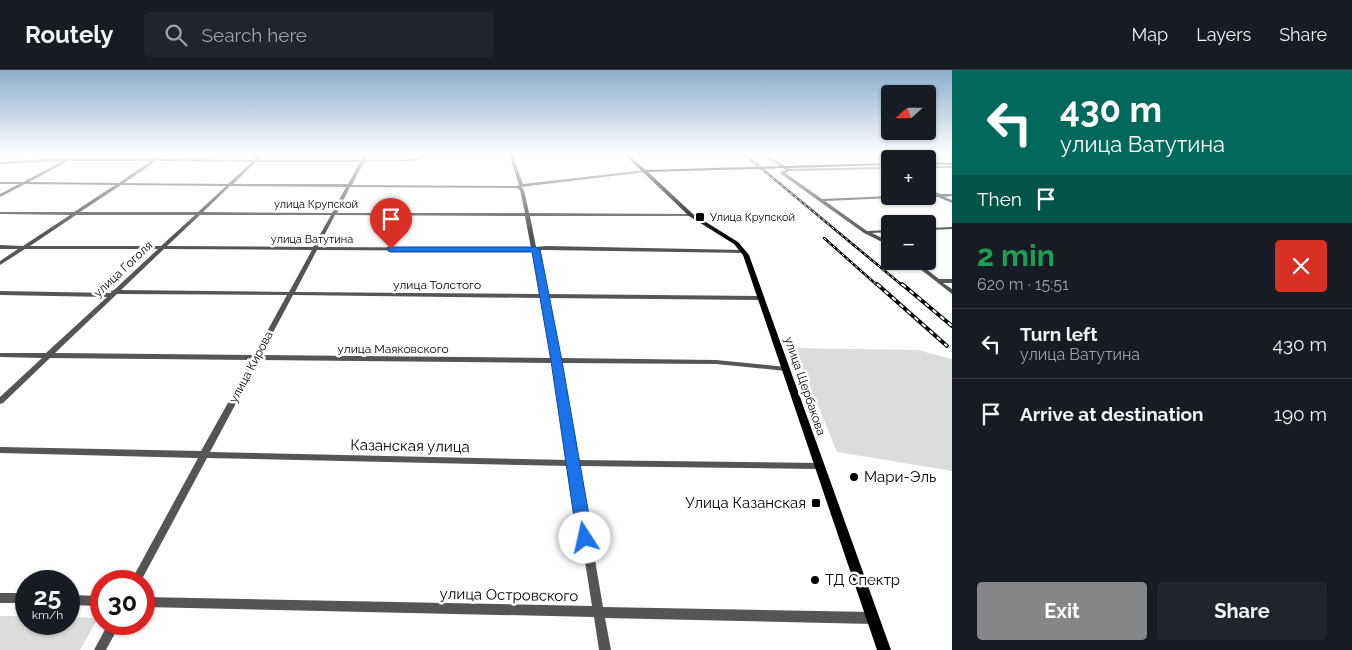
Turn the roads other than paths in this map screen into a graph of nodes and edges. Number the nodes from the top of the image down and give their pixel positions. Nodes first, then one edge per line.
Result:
1 (28, 181) edge
2 (123, 181) edge
3 (232, 181) edge
4 (351, 181) edge
5 (518, 181) edge
6 (560, 181) edge
7 (655, 181) edge
8 (794, 181) edge
9 (0, 183) edge
10 (24, 183) junction
11 (119, 184) junction
12 (228, 185) junction
13 (348, 186) junction
14 (519, 186) junction
15 (938, 195) joint
16 (952, 195) edge
17 (0, 196) edge
18 (881, 198) edge
19 (822, 200) junction
20 (952, 202) edge
21 (78, 212) junction
22 (0, 213) edge
23 (198, 213) junction
24 (332, 214) junction
25 (528, 214) junction
26 (691, 215) junction
27 (952, 228) edge
28 (936, 229) edge
29 (881, 231) edge
30 (866, 232) junction
31 (881, 240) edge
32 (0, 247) edge
33 (24, 247) junction
34 (161, 247) junction
35 (314, 249) junction
36 (536, 249) junction
37 (744, 252) junction
38 (0, 262) edge
39 (924, 270) edge
40 (938, 281) junction
41 (952, 281) edge
42 (952, 292) edge
43 (0, 293) edge
44 (111, 293) junction
45 (290, 294) junction
46 (544, 296) junction
47 (760, 298) junction
48 (0, 355) edge
49 (47, 355) junction
50 (256, 359) junction
51 (557, 361) junction
52 (786, 369) junction
53 (0, 401) edge
54 (0, 450) edge
55 (204, 456) junction
56 (572, 463) junction
57 (819, 466) junction
58 (142, 570) edge
59 (0, 598) edge
60 (15, 598) edge
61 (155, 602) edge
62 (598, 612) junction
63 (873, 618) junction
64 (108, 635) edge
65 (100, 650) edge
66 (605, 650) edge
67 (884, 650) edge

1 - 10 street
2 - 11 street
3 - 12 street, улица Гоголя
4 - 13 street, улица Кирова
5 - 14 street
6 - 14 street
7 - 26 main road
8 - 19 street
9 - 10 street
10 - 11 street
10 - 17 street
11 - 12 street
11 - 21 street
12 - 13 street
12 - 23 street, улица Гоголя
13 - 14 street
13 - 24 street, улица Кирова
14 - 25 street
15 - 16 street
15 - 20 street
18 - 19 street
19 - 30 street
21 - 22 street, улица Крупской
21 - 23 street, улица Крупской
21 - 33 street
23 - 24 street, улица Крупской
23 - 34 street, улица Гоголя
24 - 25 street, улица Крупской
24 - 35 street, улица Кирова
25 - 26 street, улица Крупской
25 - 36 street
26 - 37 main road
27 - 28 street
29 - 30 street
30 - 31 street
32 - 33 street, улица Ватутина
33 - 34 street, улица Ватутина
33 - 38 street
34 - 35 street, улица Ватутина
34 - 44 street, улица Гоголя
35 - 36 street, улица Ватутина
35 - 45 street, улица Кирова
36 - 37 street, улица Ватутина
36 - 46 street
37 - 47 main road, улица Щербакова
39 - 40 street
40 - 41 street
40 - 42 street
43 - 44 street, улица Толстого
44 - 45 street, улица Толстого
44 - 49 street, улица Гоголя
45 - 46 street, улица Толстого
45 - 50 street, улица Кирова
46 - 47 street, улица Толстого
46 - 51 street
47 - 52 main road, улица Щербакова
48 - 49 street, улица Маяковского
49 - 50 street, улица Маяковского
49 - 53 street, улица Гоголя
50 - 51 street, улица Маяковского
50 - 55 street, улица Кирова
51 - 52 street, улица Маяковского
51 - 56 street
52 - 57 main road, улица Щербакова
54 - 55 street, Казанская улица
55 - 56 street, Казанская улица
55 - 58 street, улица Кирова
56 - 57 street, Казанская улица
56 - 62 street
57 - 63 main road, улица Щербакова
59 - 60 street
61 - 62 street, улица Островского
62 - 63 street, улица Островского
62 - 66 street
63 - 67 main road, улица Щербакова
64 - 65 street

